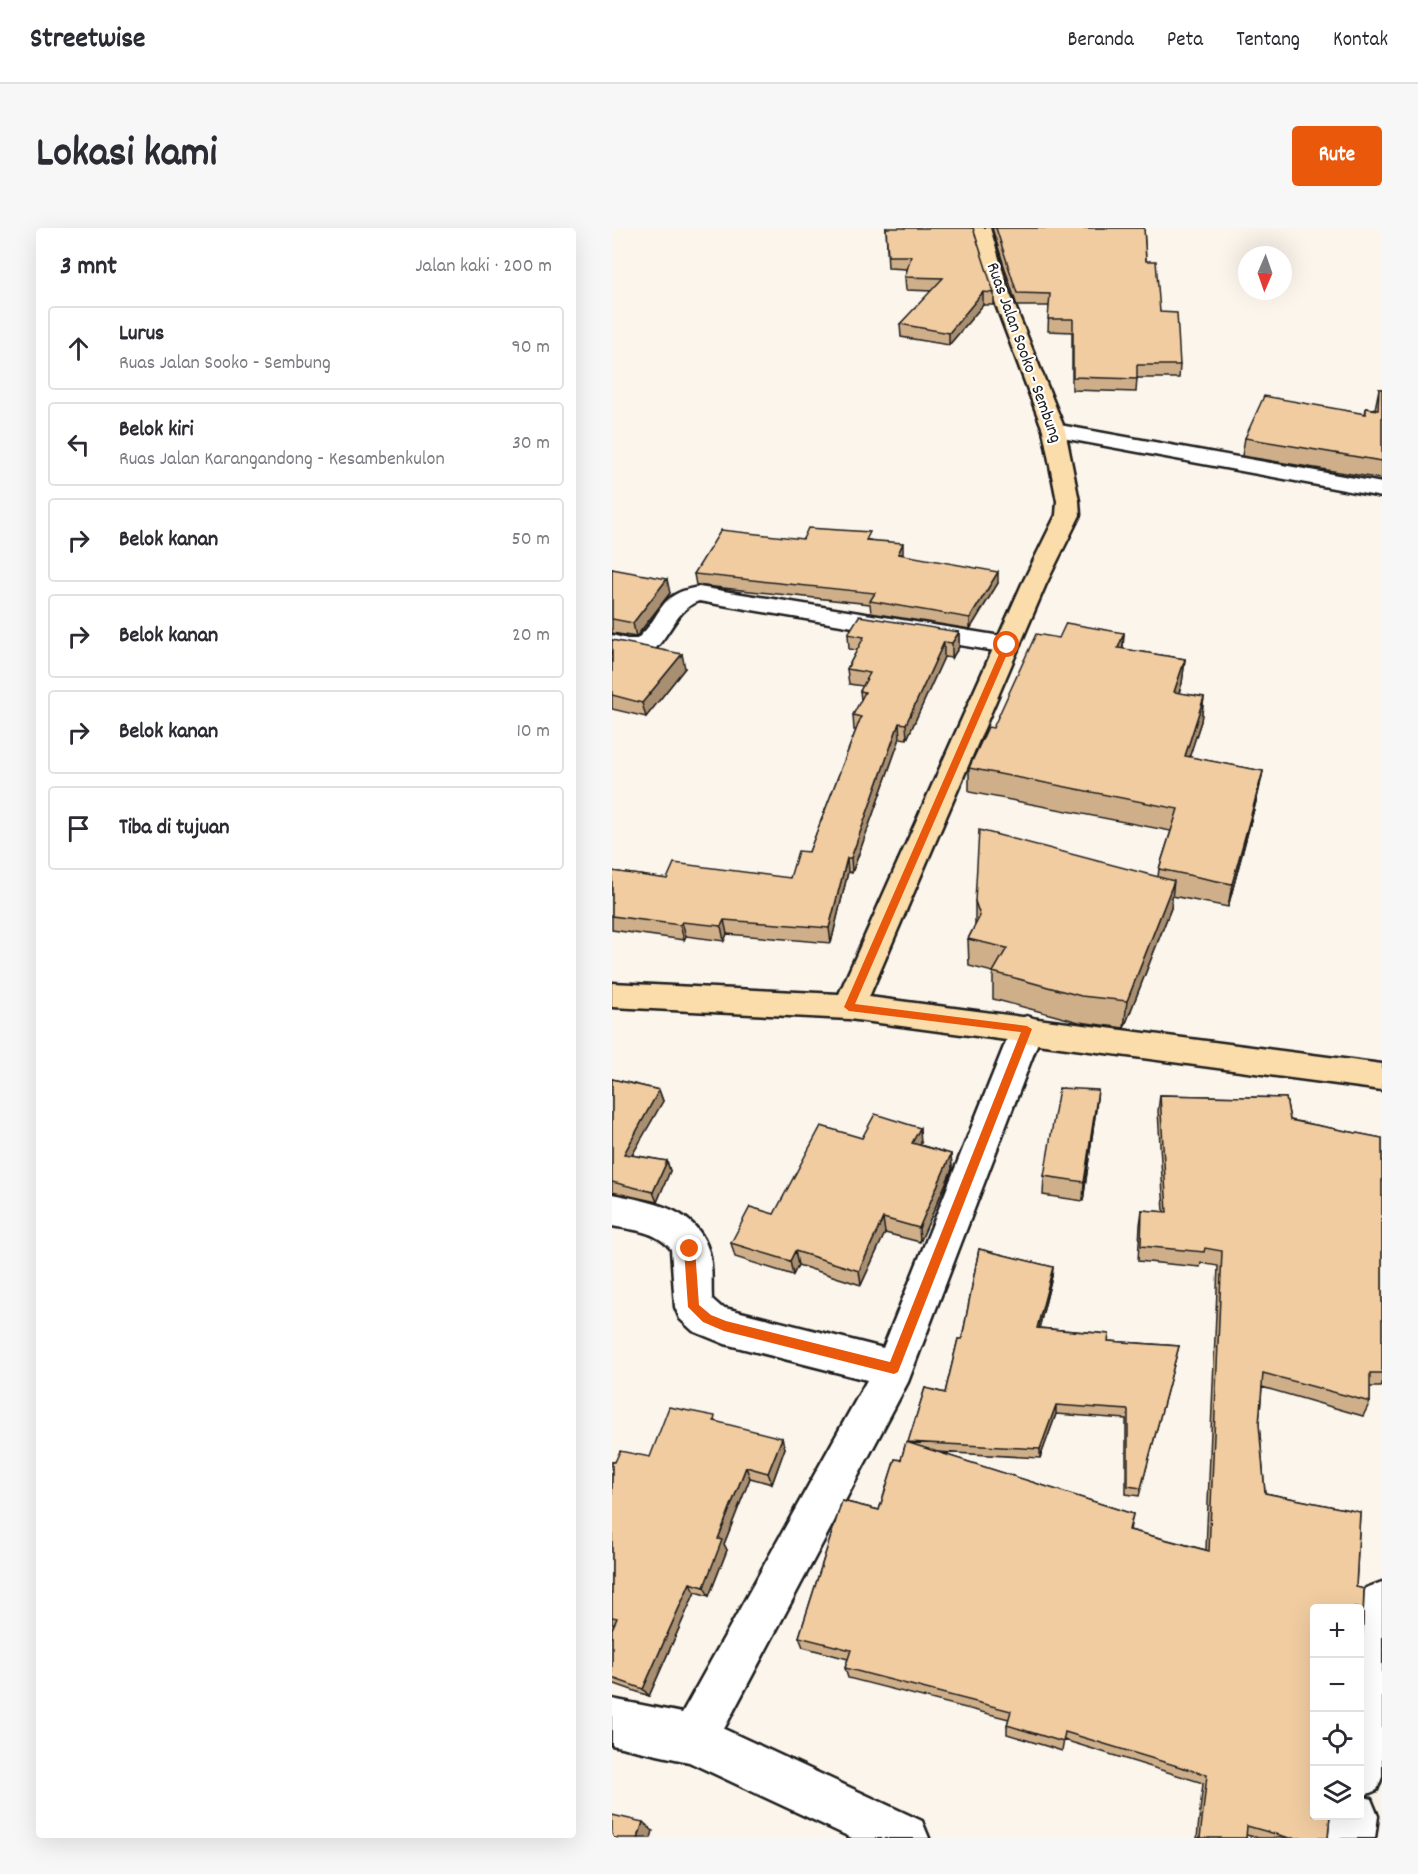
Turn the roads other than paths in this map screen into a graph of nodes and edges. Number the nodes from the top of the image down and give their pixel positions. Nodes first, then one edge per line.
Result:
1 (981, 228) edge
2 (1054, 430) junction
3 (1382, 490) edge
4 (612, 643) edge
5 (1007, 645) junction
6 (612, 994) edge
7 (849, 1007) junction
8 (1027, 1029) junction
9 (1382, 1077) edge
10 (612, 1210) edge
11 (894, 1369) junction
12 (1382, 1604) edge
13 (612, 1722) edge
14 (693, 1739) junction
15 (1360, 1766) edge
16 (1353, 1820) edge
17 (905, 1838) edge
18 (1351, 1838) edge

1 - 2 main road, Ruas Jalan Sooko - Sembung
2 - 3 street
2 - 5 main road, Ruas Jalan Sooko - Sembung
4 - 5 street
5 - 7 main road, Ruas Jalan Sooko - Sembung
6 - 7 main road
7 - 8 main road
8 - 9 main road
8 - 11 street
10 - 11 street
11 - 14 street
12 - 15 street
13 - 14 street
14 - 17 street
16 - 18 street

